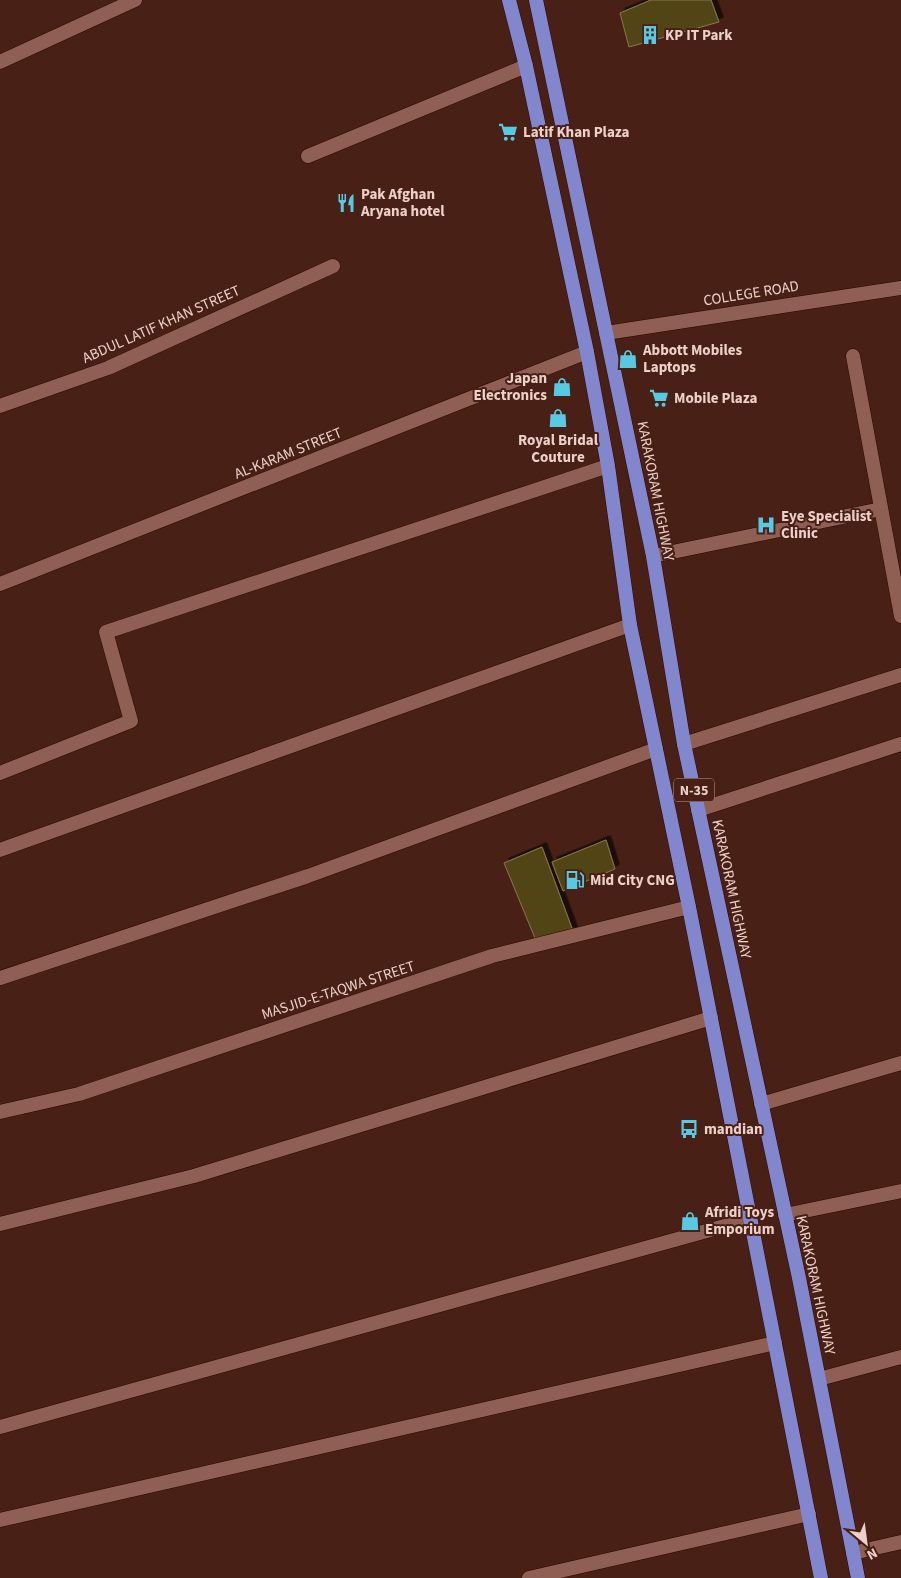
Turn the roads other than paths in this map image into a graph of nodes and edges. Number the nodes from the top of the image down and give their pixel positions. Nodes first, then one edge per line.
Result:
1 (135, 0) edge
2 (509, 0) edge
3 (536, 0) edge
4 (0, 62) edge
5 (526, 66) junction
6 (308, 156) dead end
7 (333, 266) dead end
8 (901, 288) edge
9 (606, 332) junction
10 (587, 352) junction
11 (853, 356) dead end
12 (0, 406) edge
13 (608, 466) junction
14 (881, 509) junction
15 (653, 556) junction
16 (0, 584) edge
17 (899, 592) edge
18 (901, 616) edge
19 (630, 625) junction
20 (901, 675) edge
21 (684, 744) junction
22 (901, 744) edge
23 (656, 749) junction
24 (0, 773) edge
25 (698, 810) junction
26 (0, 850) edge
27 (689, 907) junction
28 (0, 978) edge
29 (711, 1018) junction
30 (901, 1063) edge
31 (761, 1104) junction
32 (0, 1112) edge
33 (901, 1191) edge
34 (785, 1215) junction
35 (750, 1219) junction
36 (0, 1224) edge
37 (775, 1343) junction
38 (901, 1357) edge
39 (819, 1379) junction
40 (0, 1427) edge
41 (809, 1514) junction
42 (0, 1520) edge
43 (901, 1542) edge
44 (853, 1553) junction
45 (529, 1578) edge
46 (821, 1578) edge
47 (858, 1578) edge

1 - 4 street
2 - 5 highway, N-35
3 - 9 highway, KARAKORAM HIGHWAY / N-35
5 - 6 street
5 - 10 highway, N-35
7 - 12 street, ABDUL LATIF KHAN STREET
8 - 9 street, COLLEGE ROAD
9 - 15 highway, KARAKORAM HIGHWAY / N-35
10 - 13 highway, N-35
10 - 16 street, AL-KARAM STREET
11 - 14 street
13 - 19 highway, N-35
13 - 24 street
14 - 15 street
14 - 17 street
15 - 21 highway, KARAKORAM HIGHWAY / N-35
17 - 18 street
19 - 23 highway, N-35
19 - 26 street
20 - 21 street
21 - 25 highway, KARAKORAM HIGHWAY / N-35
22 - 25 street
23 - 27 highway, N-35
23 - 28 street
25 - 31 highway, KARAKORAM HIGHWAY / N-35
27 - 29 highway, N-35
27 - 32 street, MASJID-E-TAQWA STREET
29 - 35 highway, N-35
29 - 36 street
30 - 31 street
31 - 34 highway, KARAKORAM HIGHWAY / N-35
33 - 34 street
34 - 39 highway, KARAKORAM HIGHWAY / N-35
35 - 37 highway, N-35
35 - 40 street
37 - 41 highway, N-35
37 - 42 street
38 - 39 street
39 - 44 highway, KARAKORAM HIGHWAY / N-35
41 - 45 street
41 - 46 highway, N-35
43 - 44 street
44 - 47 highway, KARAKORAM HIGHWAY / N-35

